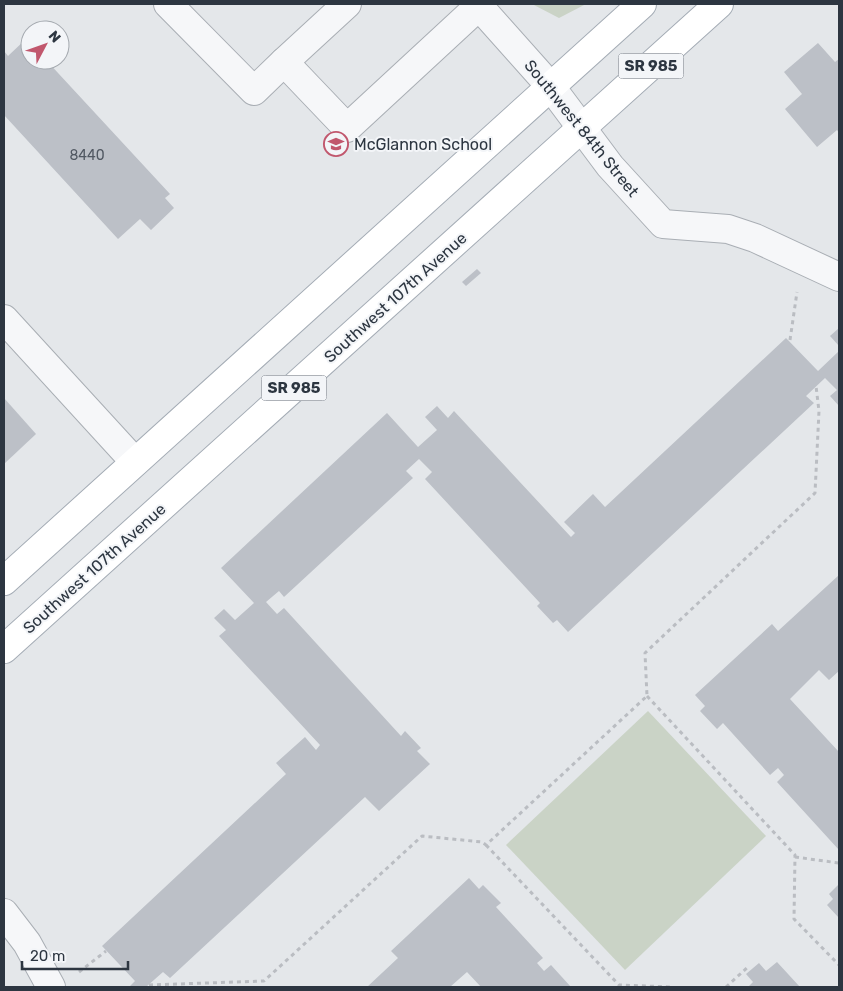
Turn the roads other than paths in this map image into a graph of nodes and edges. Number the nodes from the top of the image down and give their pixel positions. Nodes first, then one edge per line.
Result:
1 (168, 4) edge
2 (347, 4) edge
3 (642, 4) edge
4 (719, 4) edge
5 (478, 5) edge
6 (284, 62) junction
7 (551, 87) junction
8 (583, 127) junction
9 (839, 277) edge
10 (4, 319) edge
11 (135, 462) junction
12 (4, 580) edge
13 (4, 650) edge
14 (4, 913) edge
15 (51, 987) edge

1 - 6 street
2 - 6 street
3 - 7 main road, SR 985
4 - 8 main road, Southwest 107th Avenue / SR 985
5 - 6 street
5 - 7 street, Southwest 84th Street
7 - 8 street, Southwest 84th Street
7 - 11 main road, SR 985
8 - 9 street, Southwest 84th Street
8 - 13 main road, Southwest 107th Avenue / SR 985
10 - 11 street
11 - 12 main road, SR 985
14 - 15 street

